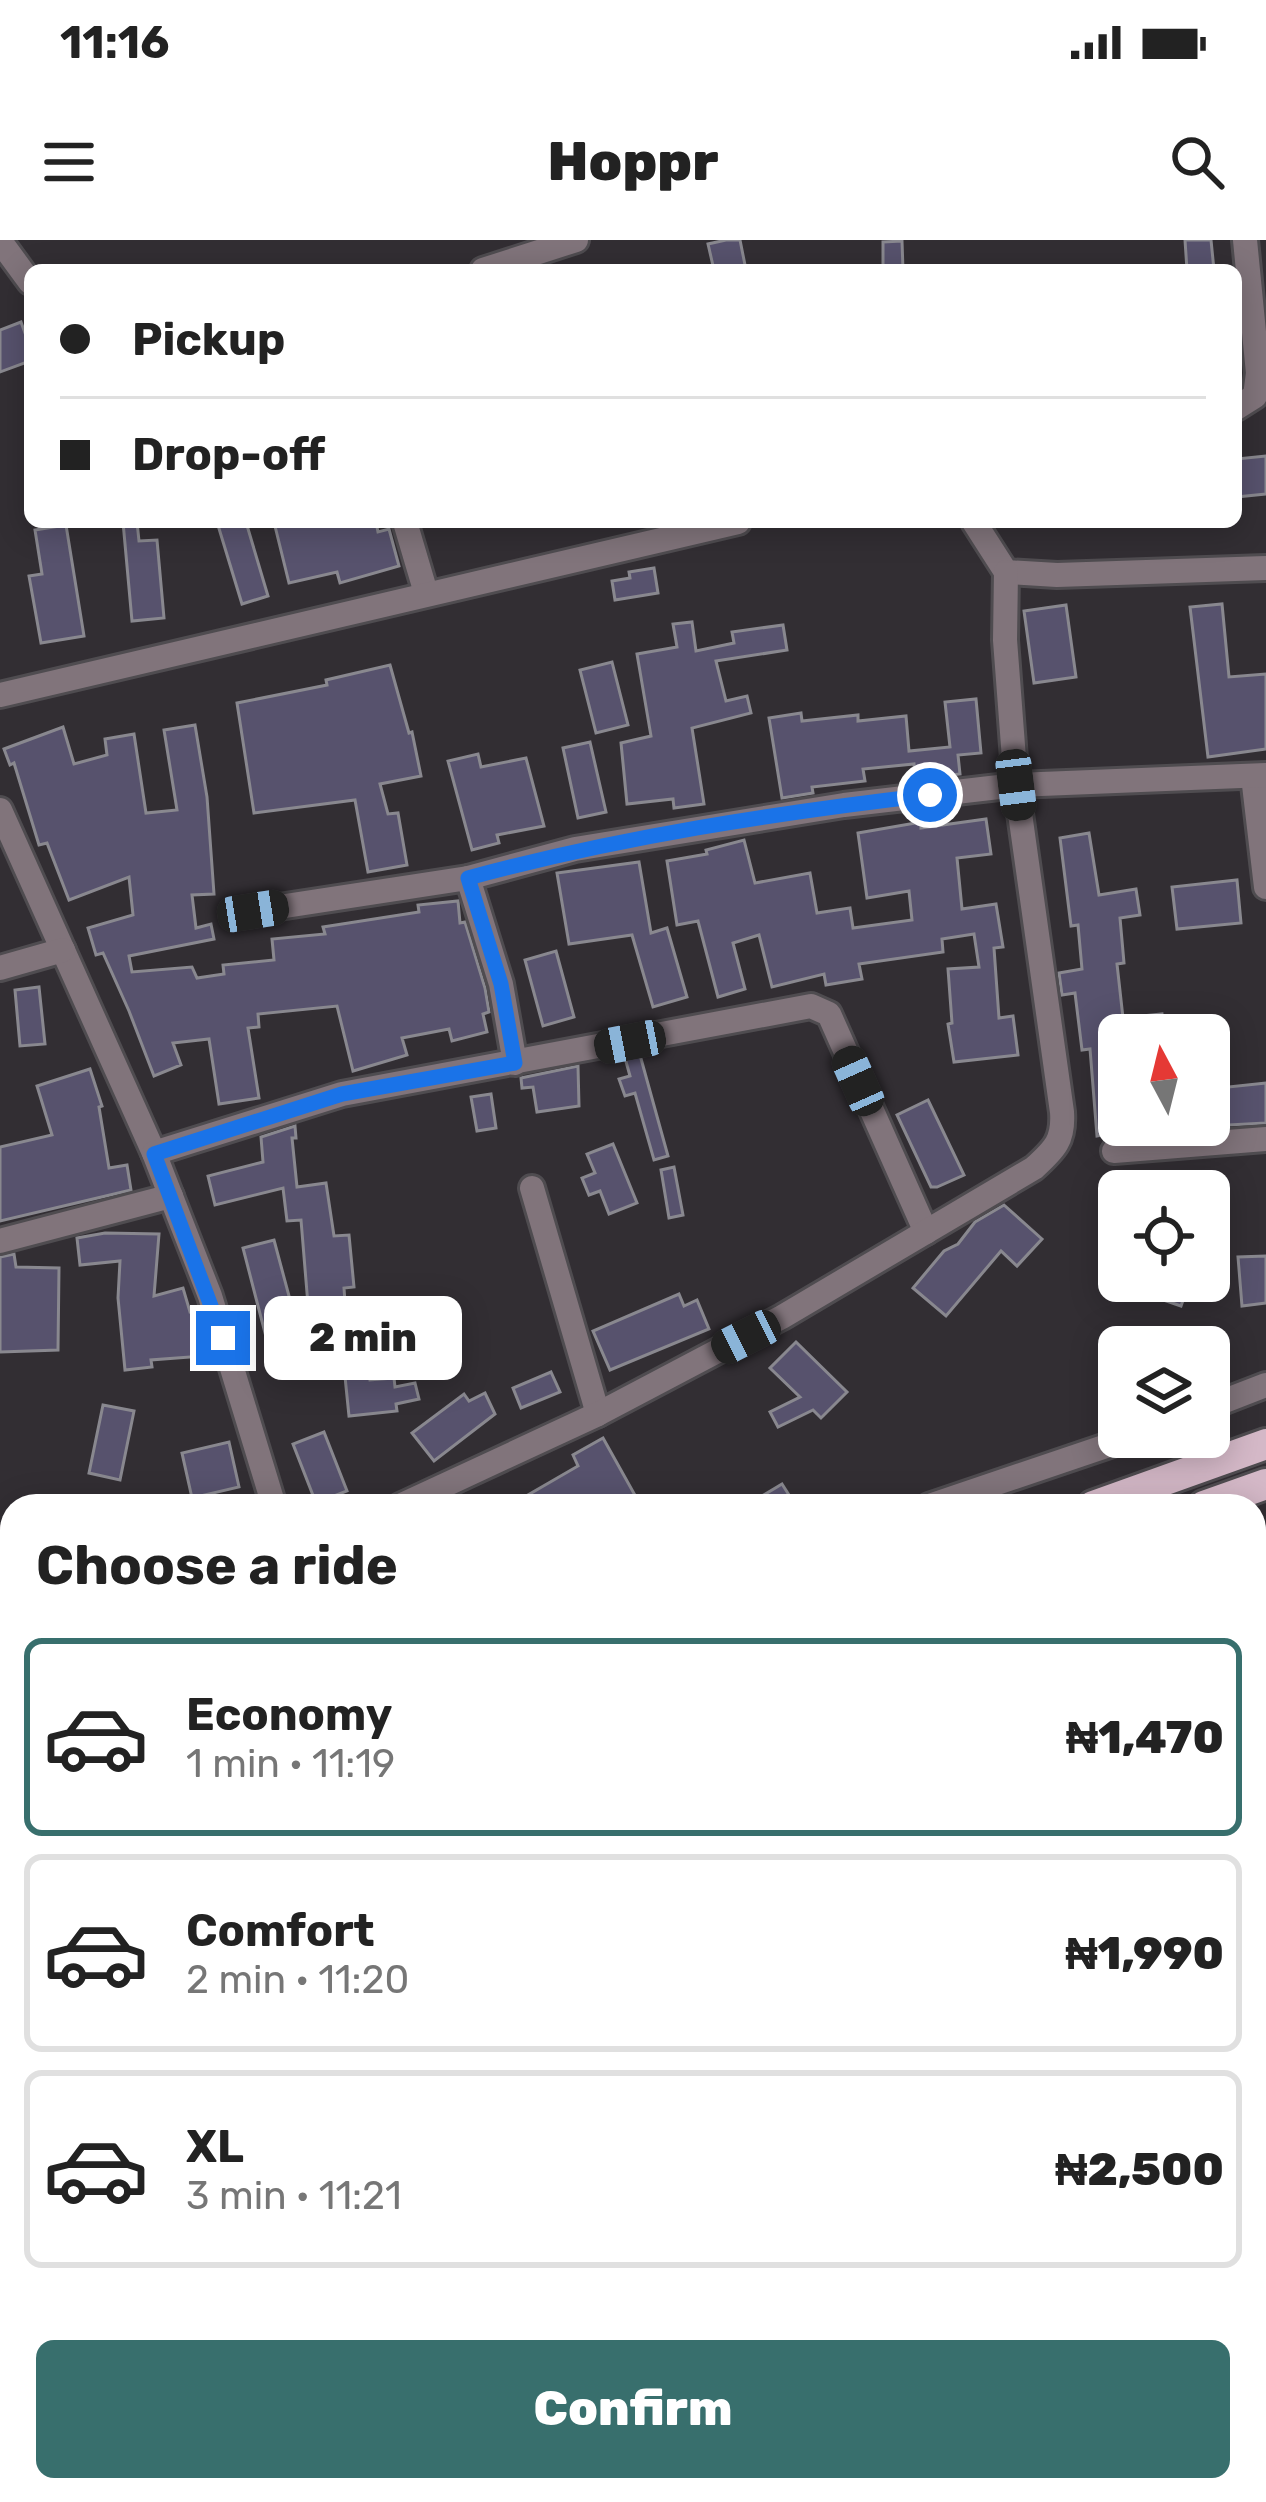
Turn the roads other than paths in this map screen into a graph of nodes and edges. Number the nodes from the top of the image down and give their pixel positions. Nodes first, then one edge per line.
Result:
1 (576, 240) edge
2 (1245, 240) edge
3 (0, 241) edge
4 (502, 264) edge
5 (24, 274) edge
6 (1252, 400) edge
7 (407, 528) edge
8 (711, 528) edge
9 (978, 528) edge
10 (1266, 568) edge
11 (1006, 572) junction
12 (426, 592) junction
13 (0, 695) edge
14 (1260, 776) edge
15 (1016, 785) junction
16 (0, 810) edge
17 (468, 878) junction
18 (1266, 887) edge
19 (253, 911) dead end
20 (63, 950) junction
21 (0, 968) edge
22 (515, 1063) junction
23 (1266, 1139) edge
24 (1114, 1151) dead end
25 (154, 1154) junction
26 (532, 1188) dead end
27 (171, 1196) junction
28 (926, 1232) junction
29 (0, 1241) edge
30 (1266, 1385) edge
31 (1230, 1399) edge
32 (598, 1414) junction
33 (1266, 1444) edge
34 (1098, 1449) edge
35 (270, 1494) edge
36 (426, 1494) edge
37 (964, 1494) edge
38 (1126, 1494) edge

1 - 4 street
2 - 6 street
3 - 5 street
7 - 12 street
8 - 12 street
9 - 11 street
10 - 11 street
11 - 15 street
12 - 13 street
14 - 15 street
14 - 18 street
15 - 17 street
15 - 28 street
16 - 20 street
17 - 19 street
17 - 22 street
20 - 21 street
20 - 25 street
22 - 25 street
22 - 28 street
23 - 24 street
25 - 27 street
26 - 32 street
27 - 29 street
27 - 35 street
28 - 32 street
30 - 31 street
32 - 36 street
33 - 38 main road
34 - 37 street

